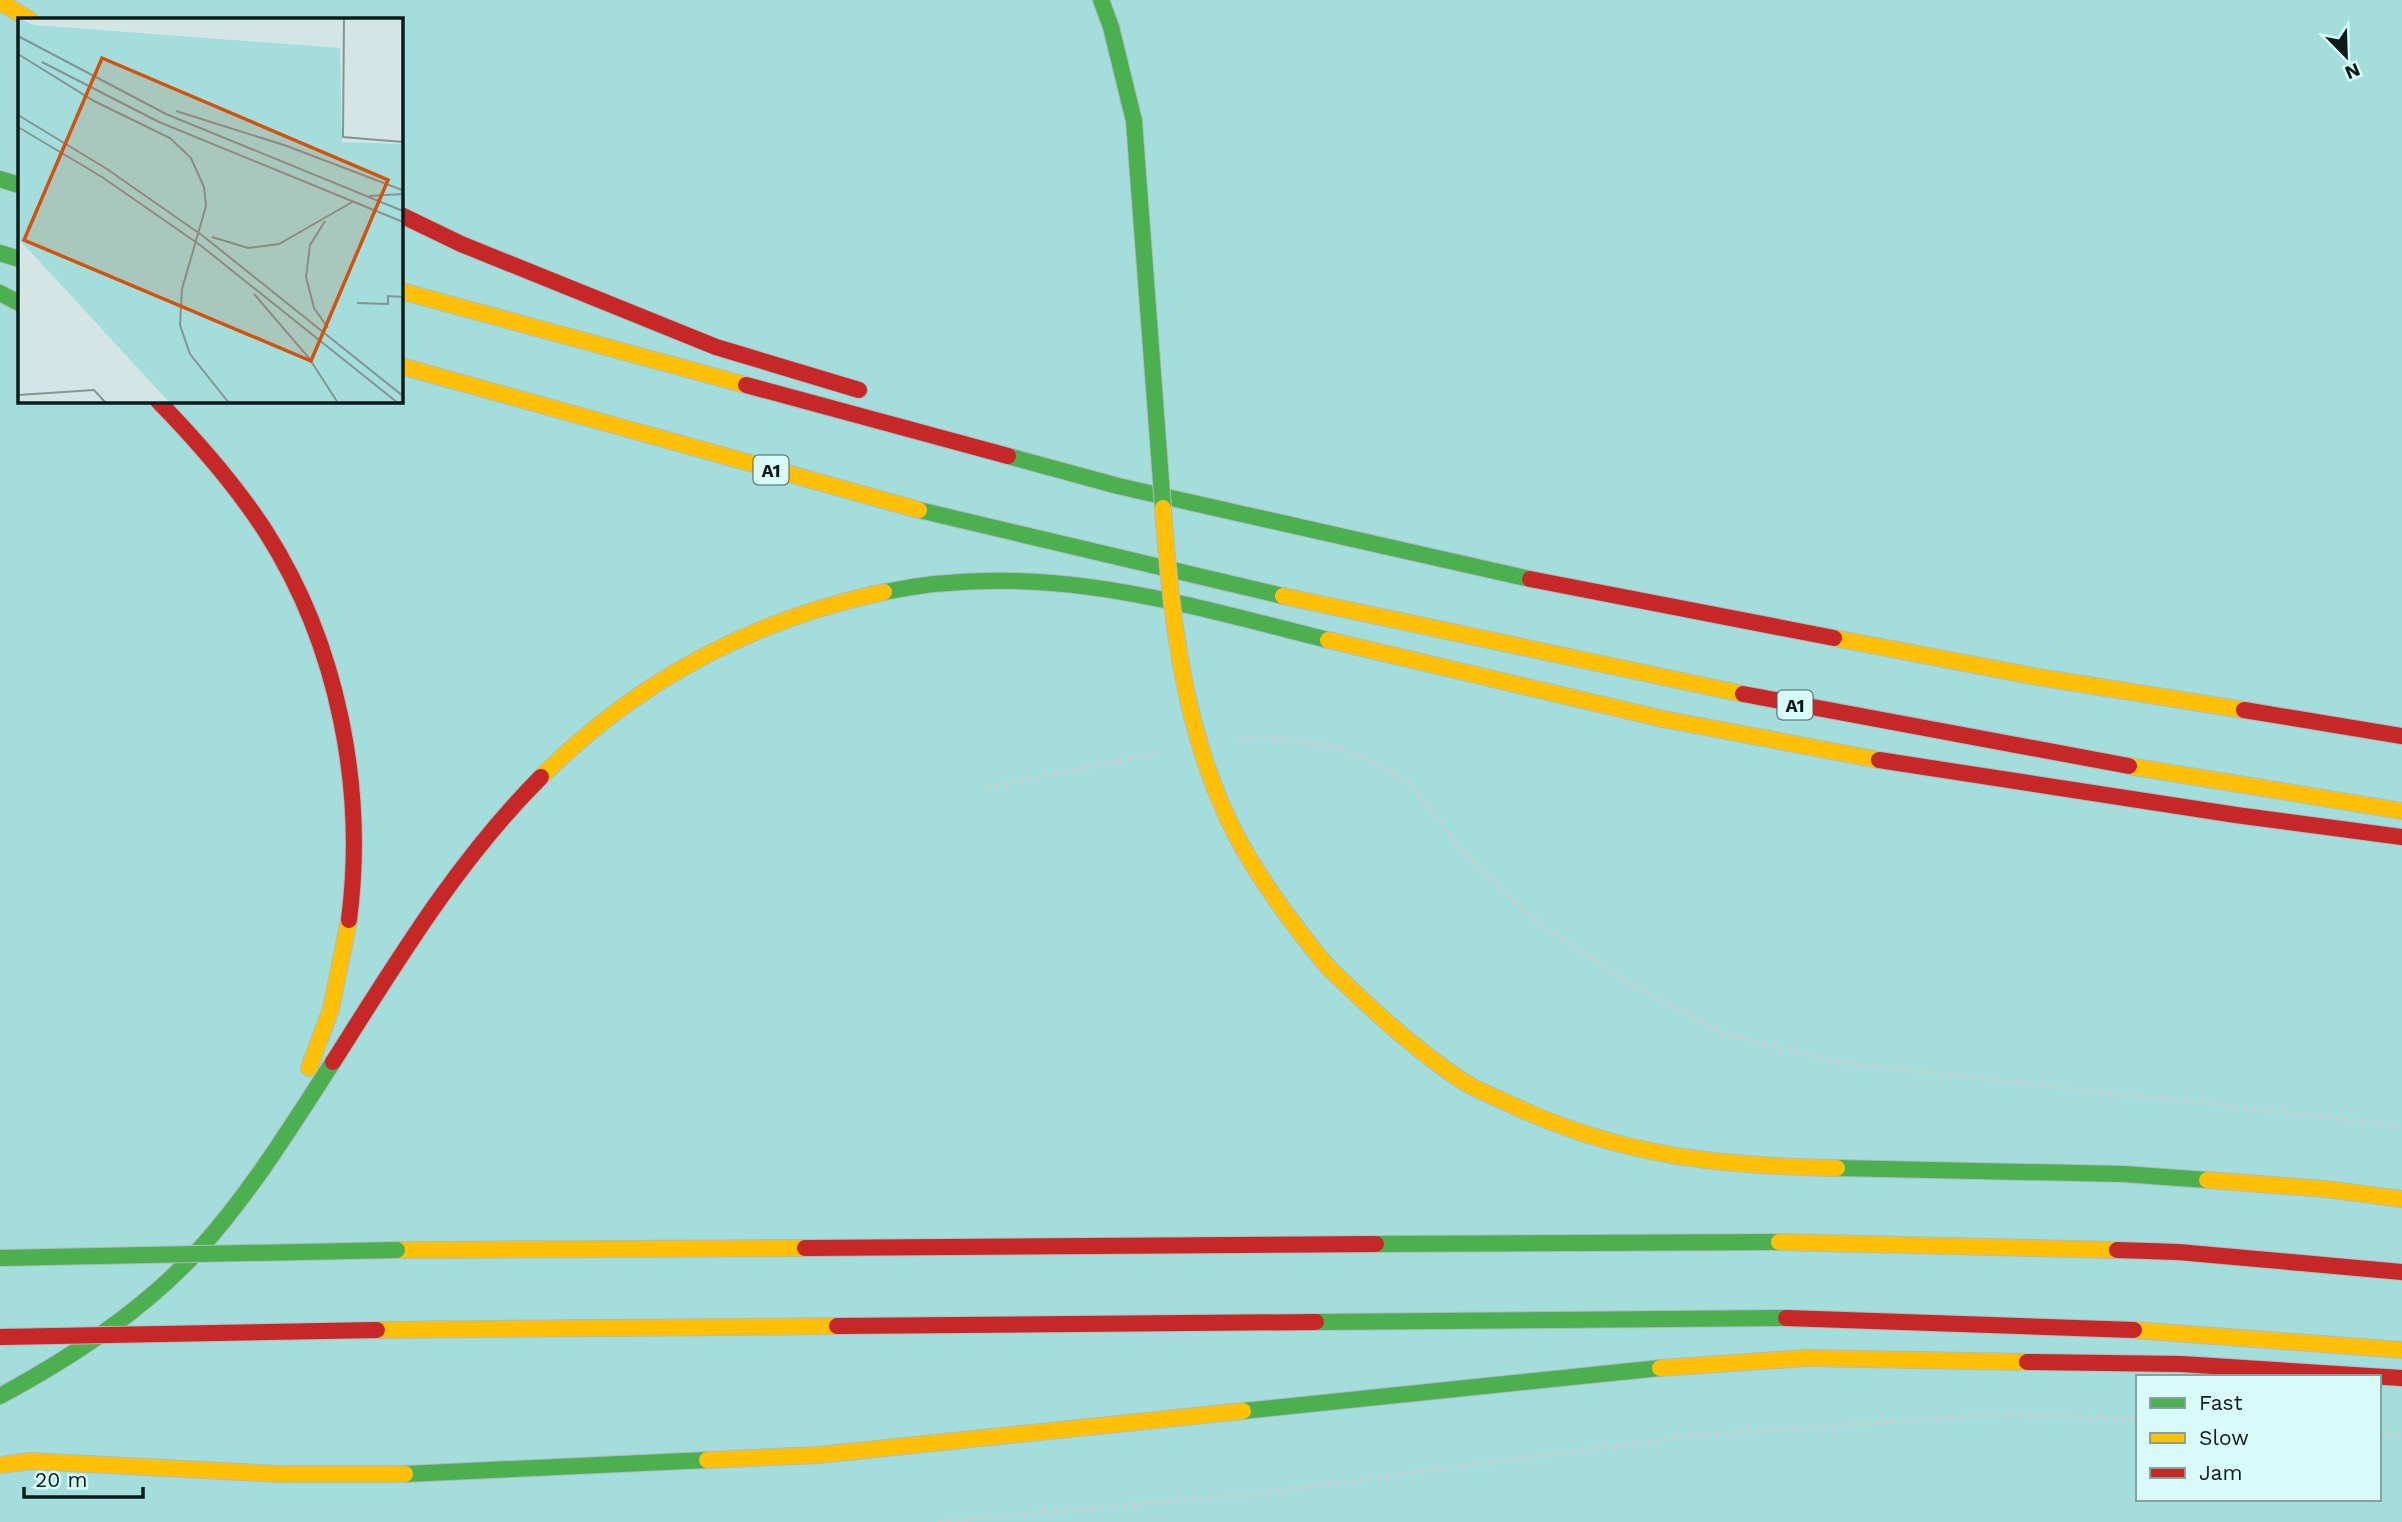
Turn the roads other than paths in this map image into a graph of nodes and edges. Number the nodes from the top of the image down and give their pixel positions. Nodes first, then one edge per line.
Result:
1 (1101, 0) edge
2 (0, 2) edge
3 (27, 18) edge
4 (0, 179) edge
5 (18, 185) edge
6 (402, 215) edge
7 (0, 253) edge
8 (18, 259) edge
9 (402, 291) edge
10 (0, 293) edge
11 (18, 302) edge
12 (402, 366) edge
13 (874, 394) dead end
14 (159, 402) edge
15 (1141, 465) dead end
16 (1182, 475) dead end
17 (1491, 552) dead end
18 (1568, 587) junction
19 (2402, 736) edge
20 (2402, 811) edge
21 (2402, 837) edge
22 (266, 1162) junction
23 (2402, 1199) edge
24 (0, 1258) edge
25 (2402, 1272) edge
26 (0, 1337) edge
27 (2402, 1350) edge
28 (2355, 1375) edge
29 (2381, 1377) edge
30 (2402, 1378) edge
31 (0, 1396) edge
32 (0, 1465) edge

1 - 23 highway, bridge
2 - 3 highway
4 - 5 highway
6 - 13 highway
7 - 8 highway
9 - 18 highway
10 - 11 highway
12 - 20 highway, A1
14 - 22 highway
15 - 16 highway
17 - 18 highway
18 - 19 highway
21 - 22 highway
22 - 31 highway
24 - 25 highway, bridge
26 - 27 highway, bridge
28 - 32 highway
29 - 30 highway

